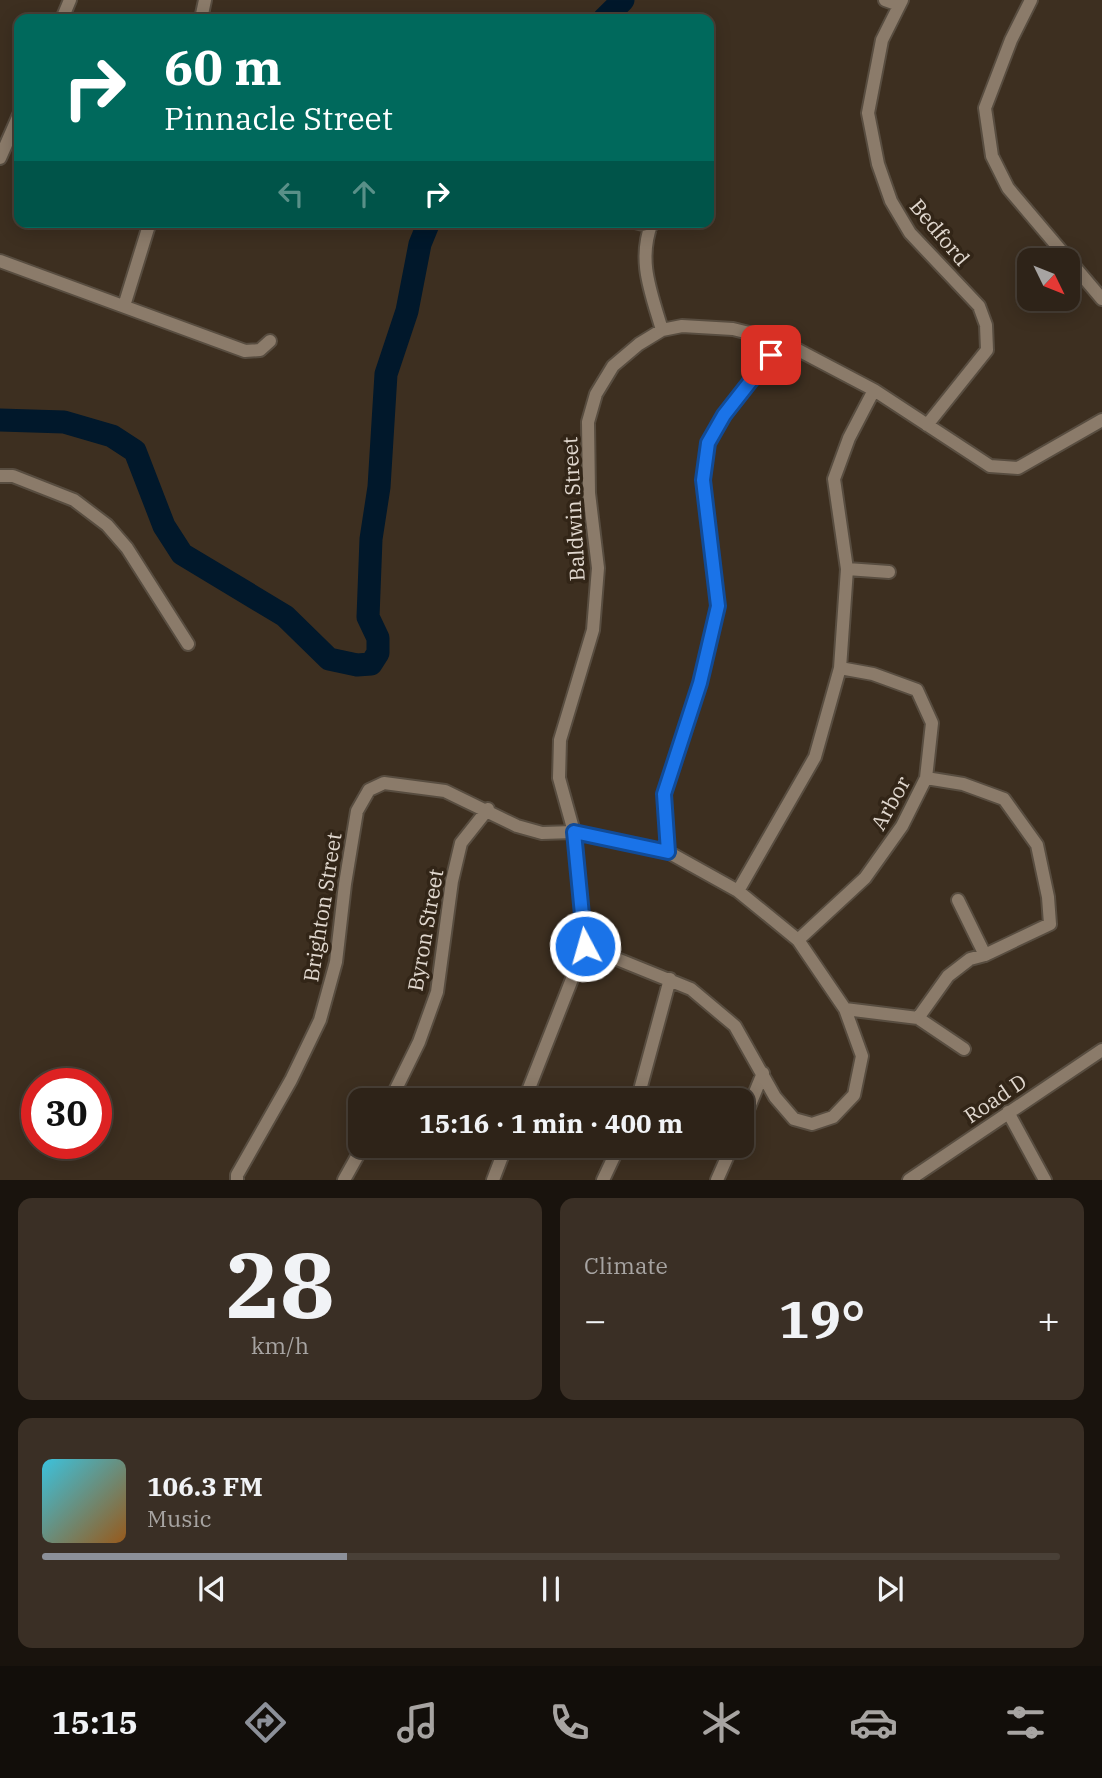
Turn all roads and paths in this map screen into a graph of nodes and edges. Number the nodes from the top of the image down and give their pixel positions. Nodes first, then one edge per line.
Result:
1 (885, 0) edge
2 (1031, 0) edge
3 (900, 3) edge
4 (14, 126) edge
5 (0, 158) edge
6 (148, 228) edge
7 (650, 228) edge
8 (0, 261) edge
9 (1102, 299) edge
10 (124, 306) junction
11 (662, 330) junction
12 (270, 341) dead end
13 (781, 341) junction
14 (874, 390) junction
15 (1102, 420) edge
16 (927, 425) junction
17 (0, 476) edge
18 (847, 569) junction
19 (889, 572) dead end
20 (188, 645) dead end
21 (840, 668) junction
22 (926, 778) junction
23 (488, 809) junction
24 (574, 832) junction
25 (668, 852) junction
26 (738, 891) junction
27 (958, 900) dead end
28 (798, 940) junction
29 (585, 946) junction
30 (985, 955) junction
31 (670, 979) junction
32 (845, 1009) junction
33 (918, 1018) junction
34 (964, 1049) dead end
35 (1101, 1052) edge
36 (763, 1073) junction
37 (396, 1088) edge
38 (529, 1088) edge
39 (641, 1088) edge
40 (754, 1095) edge
41 (1008, 1112) junction
42 (356, 1158) edge
43 (501, 1158) edge
44 (613, 1158) edge
45 (727, 1158) edge
46 (237, 1180) edge
47 (344, 1180) edge
48 (493, 1180) edge
49 (603, 1180) edge
50 (717, 1180) edge
51 (909, 1180) edge
52 (1045, 1180) edge

1 - 3 street
2 - 9 street
3 - 16 street, Bedford
4 - 5 street
6 - 10 street
7 - 11 street
8 - 10 street
10 - 12 street
11 - 13 street, Baldwin Street
11 - 24 street, Baldwin Street
13 - 14 street, Baldwin Street
13 - 25 street
14 - 16 street, Baldwin Street
14 - 18 street
15 - 16 street, Baldwin Street
17 - 20 street
18 - 19 street
18 - 21 street
21 - 22 street, Arbor
21 - 26 street
22 - 28 street, Arbor
22 - 30 street
23 - 24 street
23 - 37 street, Byron Street
23 - 46 street, Brighton Street
24 - 25 street
24 - 29 street, Baldwin Street
25 - 26 street
26 - 28 street
27 - 30 street
28 - 32 street
29 - 31 street
29 - 38 street
30 - 33 street
31 - 36 street
31 - 39 street
32 - 33 street
32 - 36 street
33 - 34 street
35 - 41 street, Road D
36 - 40 street
41 - 51 street, Road D
41 - 52 street
42 - 47 street
43 - 48 street
44 - 49 street
45 - 50 street

